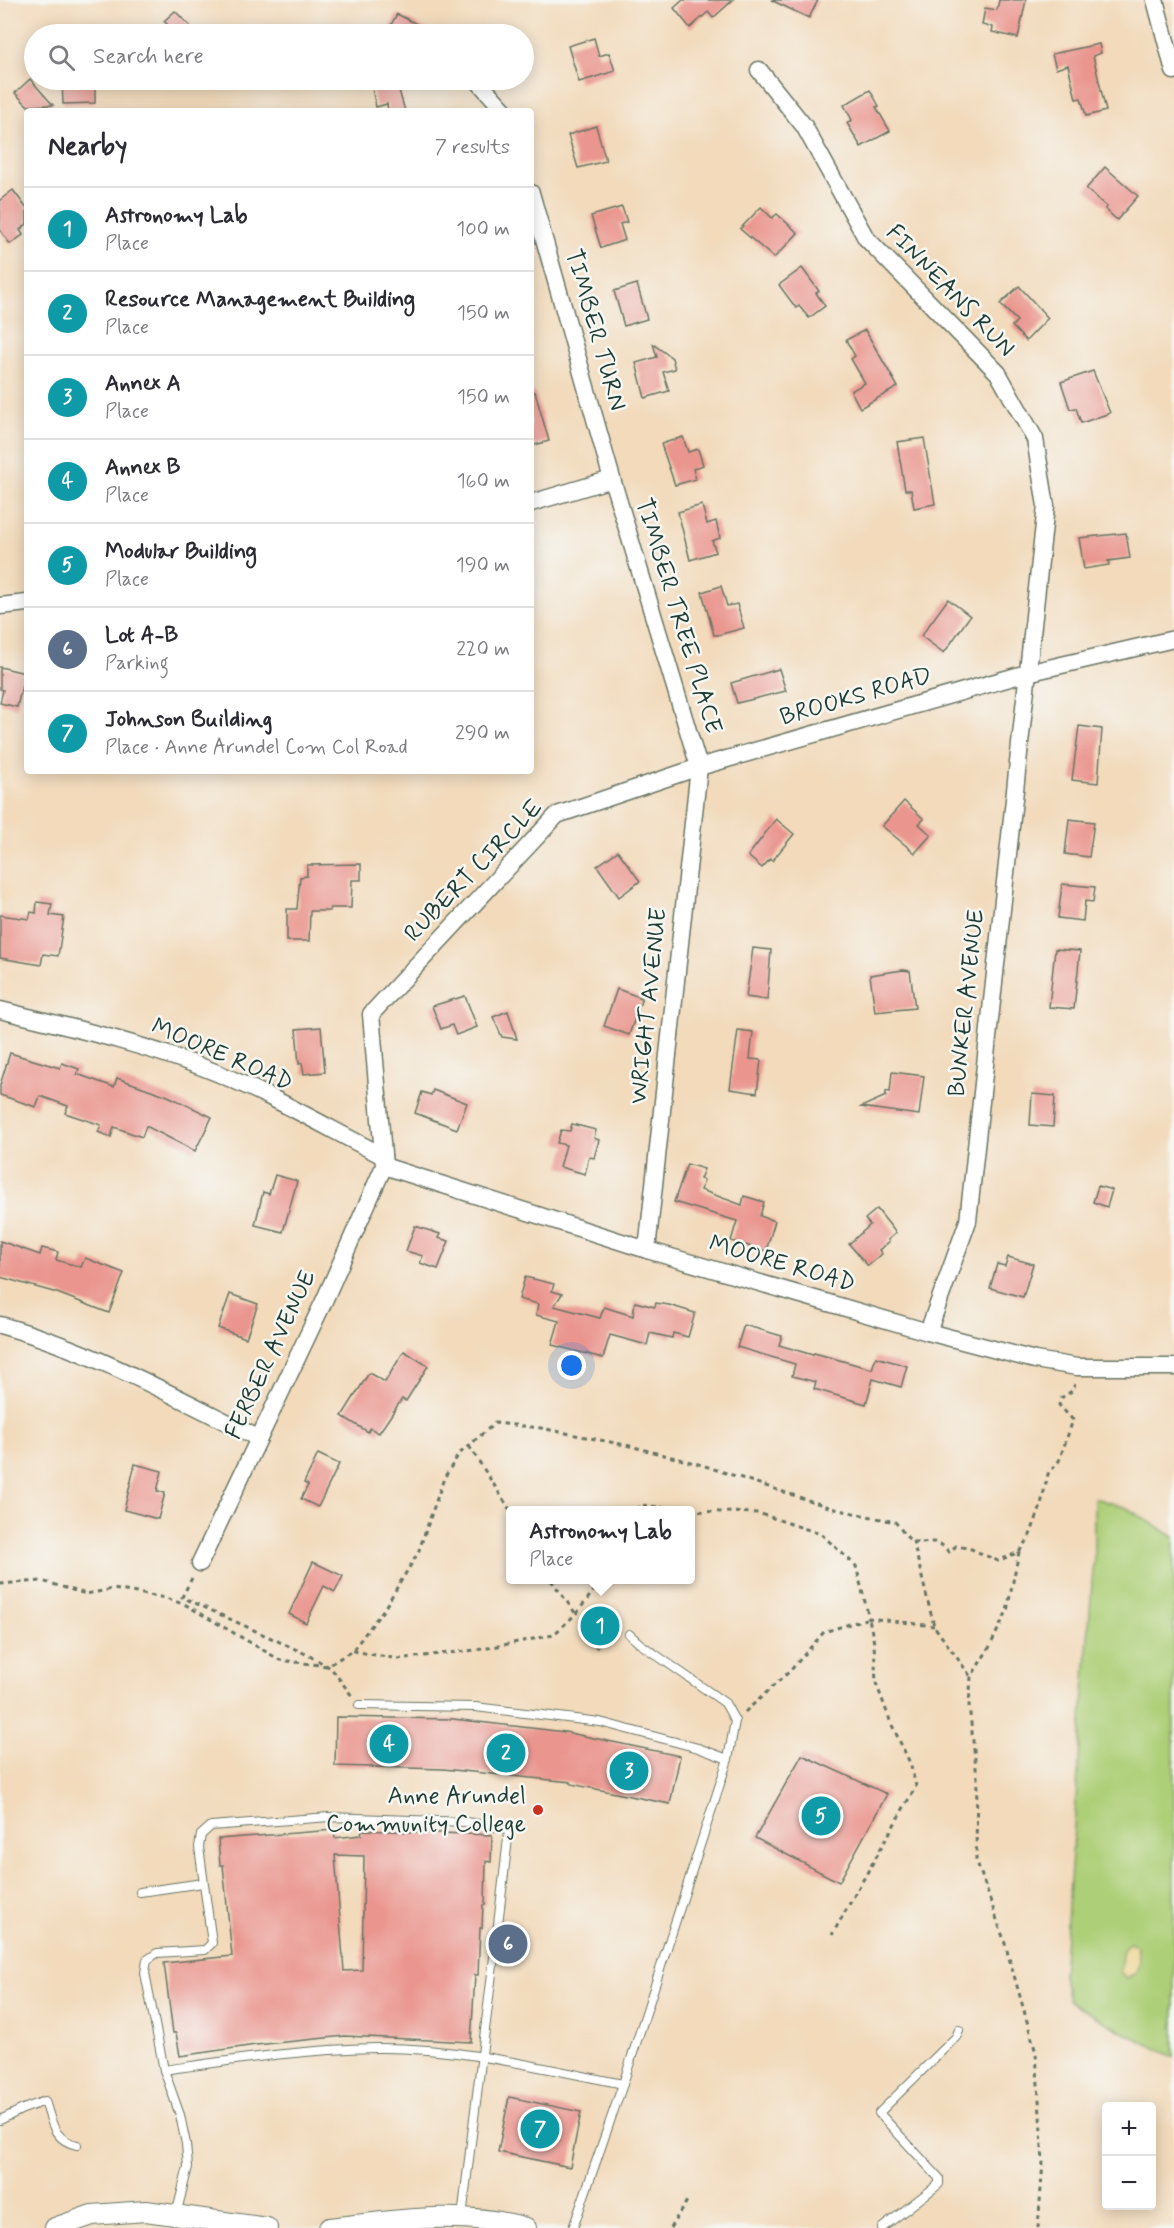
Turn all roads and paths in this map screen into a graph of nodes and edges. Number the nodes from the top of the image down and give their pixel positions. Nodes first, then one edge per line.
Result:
1 (1155, 0) edge
2 (759, 70) dead end
3 (1174, 71) edge
4 (486, 90) edge
5 (502, 108) edge
6 (534, 205) edge
7 (612, 479) junction
8 (534, 501) edge
9 (24, 603) edge
10 (0, 606) edge
11 (1174, 639) edge
12 (1027, 673) junction
13 (699, 767) junction
14 (0, 1010) edge
15 (384, 1161) junction
16 (647, 1250) junction
17 (0, 1324) edge
18 (928, 1332) junction
19 (1077, 1367) junction
20 (1174, 1367) edge
21 (258, 1438) junction
22 (469, 1446) junction
23 (507, 1506) edge
24 (695, 1511) edge
25 (914, 1542) junction
26 (1019, 1552) junction
27 (200, 1563) joint
28 (0, 1584) edge
29 (554, 1584) edge
30 (599, 1584) edge
31 (576, 1614) junction
32 (869, 1618) junction
33 (934, 1626) junction
34 (629, 1634) dead end
35 (352, 1651) junction
36 (327, 1666) junction
37 (971, 1677) junction
38 (359, 1705) joint
39 (735, 1721) junction
40 (728, 1759) junction
41 (203, 1883) junction
42 (140, 1892) dead end
43 (832, 1935) dead end
44 (959, 2030) dead end
45 (481, 2056) junction
46 (164, 2070) junction
47 (623, 2084) junction
48 (0, 2120) edge
49 (77, 2145) dead end
50 (687, 2201) dead end
51 (176, 2216) junction
52 (462, 2218) junction
53 (419, 2223) edge
54 (358, 2226) edge
55 (55, 2228) edge
56 (267, 2228) edge
57 (329, 2228) edge
58 (526, 2228) edge
59 (573, 2228) edge
60 (670, 2228) edge
61 (882, 2228) edge
62 (1038, 2228) edge

1 - 3 street
2 - 12 street, FINNEANS RUN
4 - 5 street
6 - 7 street, TIMBER TURN
7 - 8 street
7 - 13 street, TIMBER TREE PLACE
9 - 10 street
11 - 12 street, BROOKS ROAD
12 - 13 street, BROOKS ROAD
12 - 18 street, BUNKER AVENUE
13 - 15 street, RUBERT CIRCLE
13 - 16 street, WRIGHT AVENUE
14 - 15 street, MOORE ROAD
15 - 16 street, MOORE ROAD
15 - 21 street, FERBER AVENUE
16 - 18 street, MOORE ROAD
17 - 21 street
18 - 19 street, MOORE ROAD
19 - 20 street, MOORE ROAD
19 - 26 path
21 - 27 street, FERBER AVENUE
22 - 23 path
22 - 25 path
22 - 35 path
24 - 32 path
25 - 26 path
25 - 33 path
26 - 37 path
27 - 36 path
28 - 36 path
29 - 31 path
30 - 31 path
31 - 35 path
32 - 33 path
32 - 39 path
32 - 43 path
33 - 37 path
34 - 39 lane
35 - 36 path
36 - 38 path
37 - 62 path
38 - 40 lane
39 - 40 lane
40 - 47 lane
41 - 42 lane
41 - 45 lane
41 - 46 lane
44 - 61 lane
45 - 46 lane
45 - 47 lane
45 - 52 lane
46 - 51 lane
47 - 59 lane
48 - 49 lane
50 - 60 path
51 - 55 street
51 - 56 street
52 - 53 street
52 - 58 street
53 - 54 street
54 - 57 street

